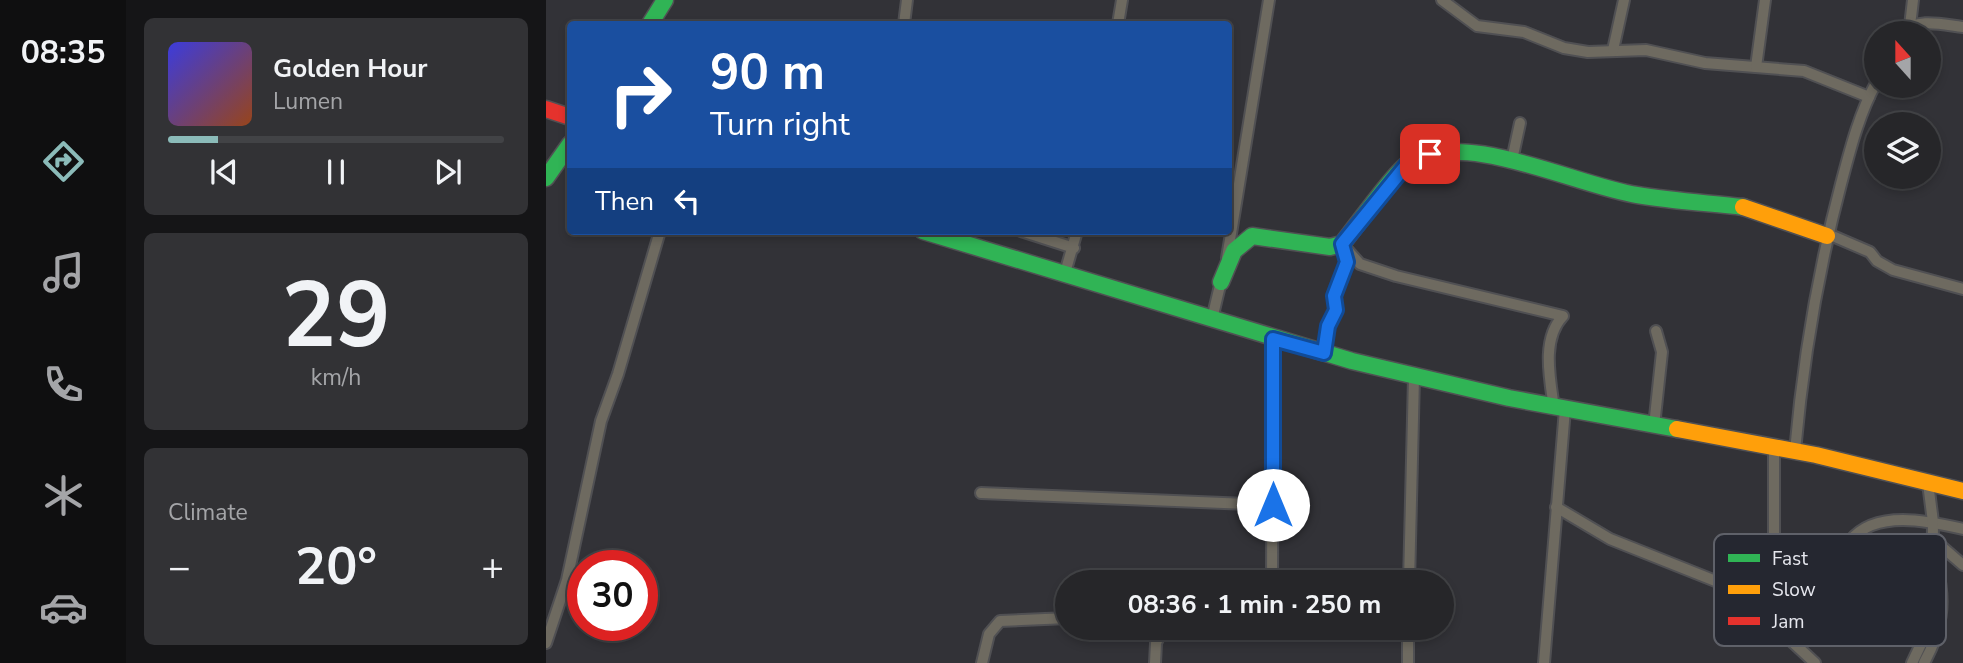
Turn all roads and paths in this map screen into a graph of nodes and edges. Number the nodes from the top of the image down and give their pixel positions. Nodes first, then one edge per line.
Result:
1 (665, 0) edge
2 (907, 0) edge
3 (1122, 0) edge
4 (1269, 0) edge
5 (1442, 0) edge
6 (1625, 0) edge
7 (1765, 0) edge
8 (1913, 0) edge
9 (652, 21) edge
10 (904, 21) edge
11 (1118, 21) edge
12 (1909, 21) edge
13 (1941, 25) edge
14 (1963, 27) edge
15 (1613, 50) junction
16 (1756, 67) junction
17 (1864, 95) edge
18 (1869, 98) edge
19 (546, 109) edge
20 (567, 116) edge
21 (1520, 123) dead end
22 (567, 147) edge
23 (1512, 160) junction
24 (551, 165) edge
25 (546, 178) edge
26 (1232, 232) edge
27 (659, 235) edge
28 (937, 235) edge
29 (1033, 235) edge
30 (1076, 235) edge
31 (1231, 235) edge
32 (1828, 235) junction
33 (1342, 244) junction
34 (1074, 248) junction
35 (1065, 273) junction
36 (1221, 282) junction
37 (1963, 289) edge
38 (1212, 319) junction
39 (1656, 331) dead end
40 (1273, 339) junction
41 (1324, 353) junction
42 (1414, 377) junction
43 (1560, 409) junction
44 (1654, 426) junction
45 (1774, 447) junction
46 (1795, 451) junction
47 (1928, 483) junction
48 (1963, 491) edge
49 (981, 493) dead end
50 (1273, 505) junction
51 (1556, 507) junction
52 (1933, 522) junction
53 (1963, 529) edge
54 (1773, 534) edge
55 (1856, 534) edge
56 (1933, 534) edge
57 (1946, 554) edge
58 (1963, 565) edge
59 (1272, 570) edge
60 (1409, 570) edge
61 (1714, 580) edge
62 (1055, 619) edge
63 (1157, 640) edge
64 (1408, 640) edge
65 (546, 643) edge
66 (1798, 646) edge
67 (1920, 646) edge
68 (1932, 646) edge
69 (982, 663) edge
70 (1155, 663) edge
71 (1408, 663) edge
72 (1544, 663) edge
73 (1815, 663) edge
74 (1912, 663) edge
75 (1924, 663) edge

1 - 9 street
2 - 10 street
3 - 11 street
4 - 26 street
5 - 15 street
6 - 15 street
7 - 16 street
8 - 12 street
13 - 14 street
15 - 16 street
16 - 17 street
18 - 32 street
19 - 20 street
21 - 23 street
22 - 24 street
23 - 32 street
23 - 33 street
24 - 25 street
27 - 65 street
28 - 35 street
29 - 34 street
30 - 34 street
31 - 36 street
32 - 37 street
32 - 46 street
33 - 36 street
33 - 41 street
33 - 43 street
34 - 35 street
35 - 38 street
36 - 38 street
38 - 40 street
39 - 44 street
40 - 41 street
40 - 50 street
41 - 42 street
42 - 43 street
42 - 60 street
43 - 44 street
43 - 51 street
44 - 45 street
45 - 46 street
45 - 54 street
46 - 47 street
47 - 48 street
47 - 52 street
49 - 50 street
50 - 59 street
51 - 61 street
51 - 72 street
52 - 53 street
52 - 55 street
52 - 56 street
57 - 58 street
62 - 69 street
63 - 70 street
64 - 71 street
66 - 73 street
67 - 74 street
68 - 75 street

